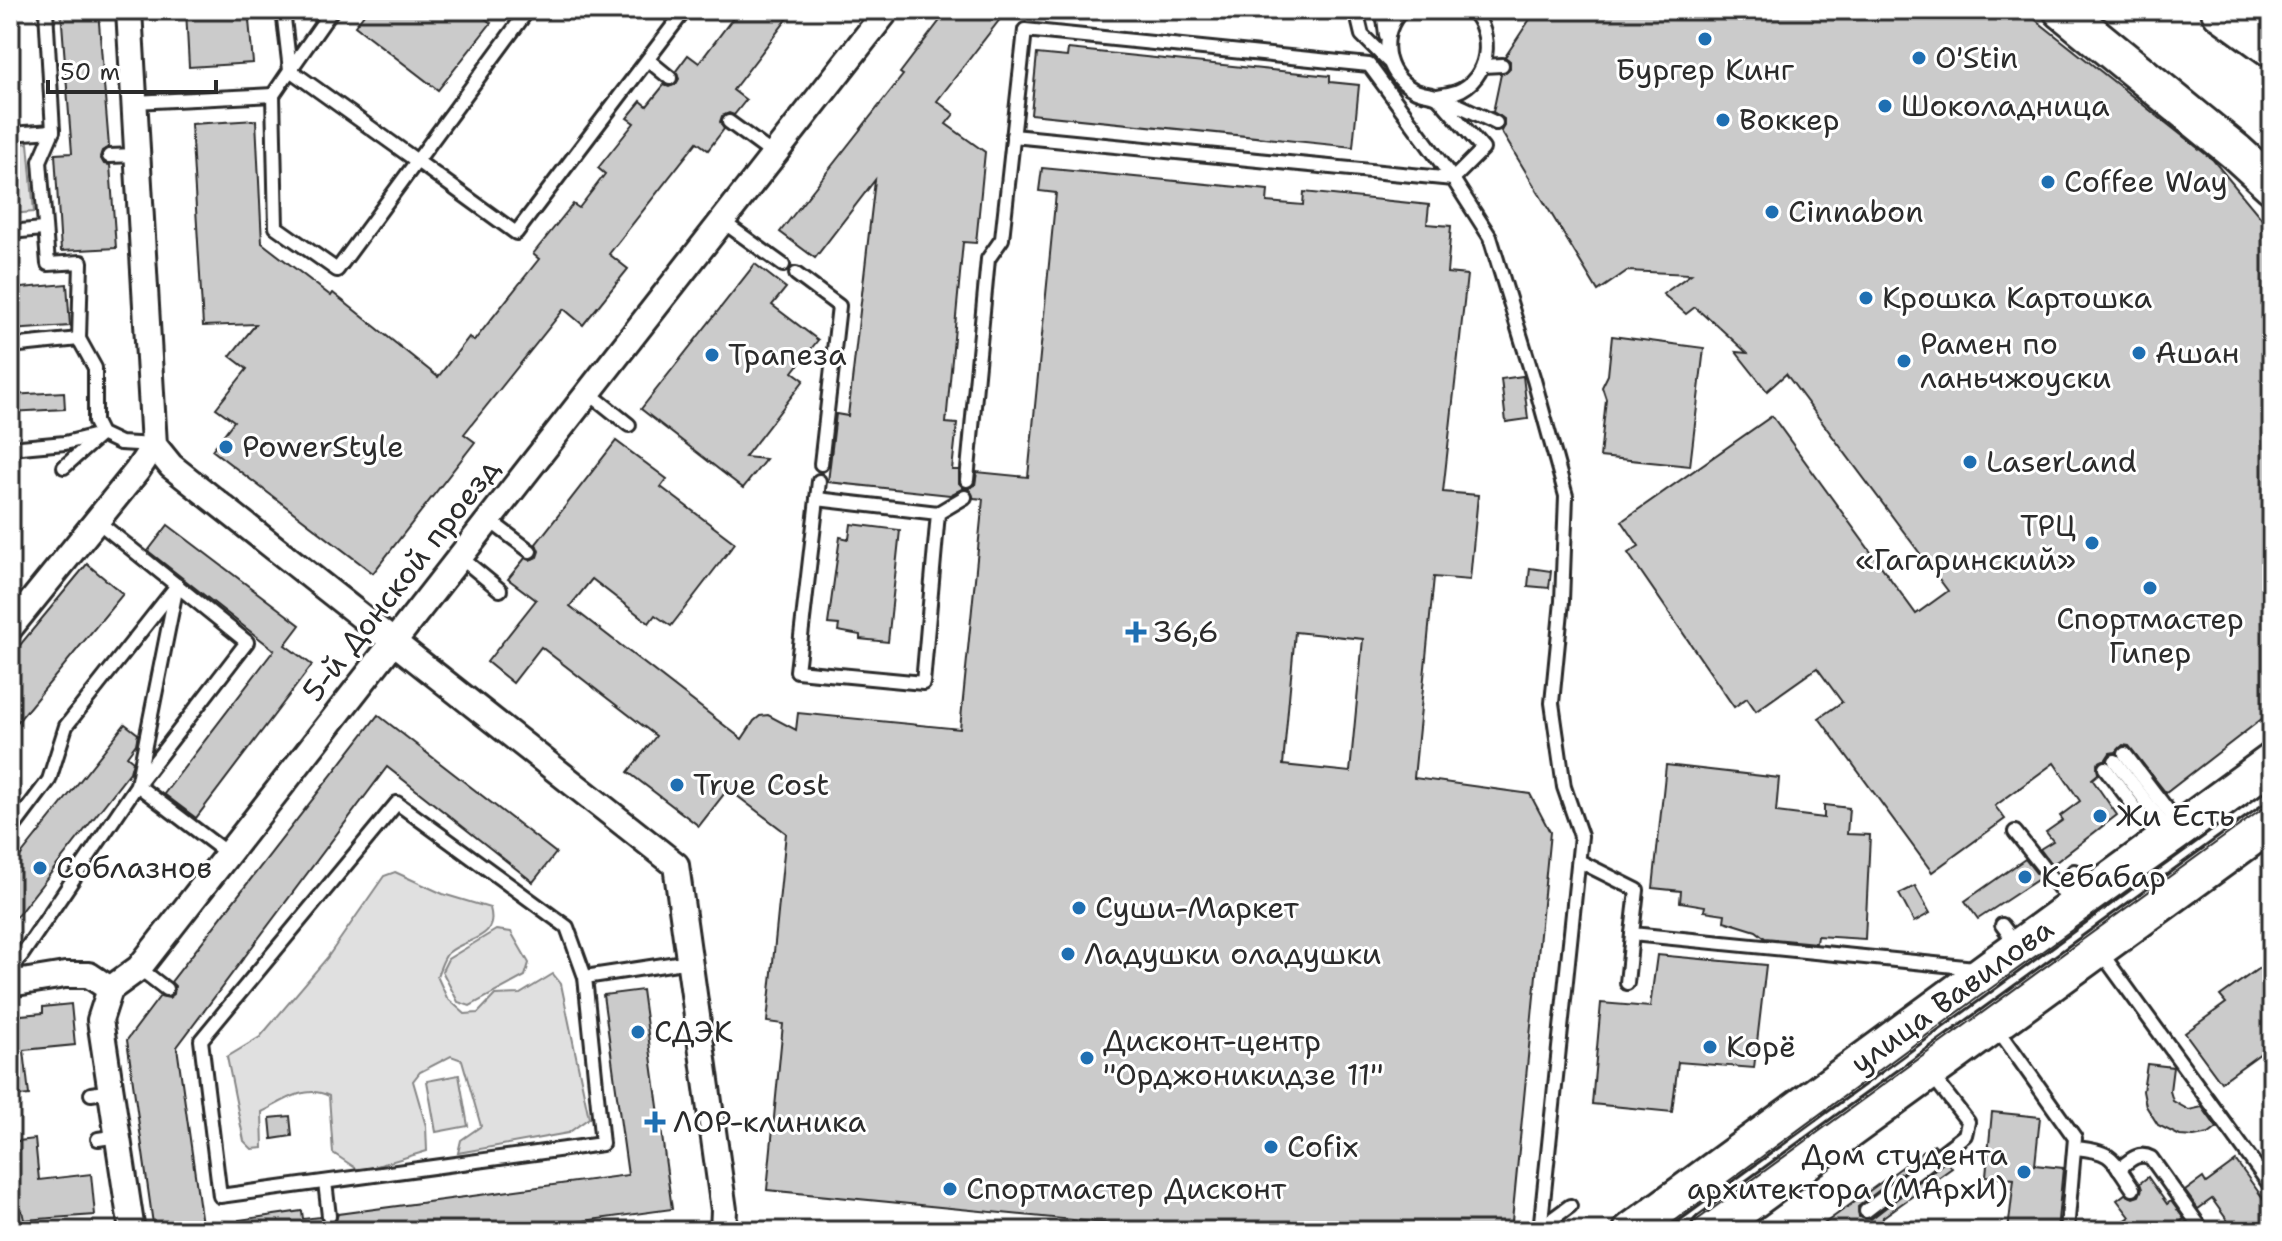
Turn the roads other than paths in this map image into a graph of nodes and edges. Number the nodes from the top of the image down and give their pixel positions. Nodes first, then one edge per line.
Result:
1 (46, 10) edge
2 (129, 10) edge
3 (283, 10) edge
4 (332, 10) edge
5 (528, 10) edge
6 (685, 10) edge
7 (887, 10) edge
8 (1356, 10) edge
9 (1383, 10) edge
10 (1402, 10) edge
11 (1471, 10) edge
12 (2062, 10) edge
13 (2222, 10) edge
14 (1386, 40) junction
15 (2272, 46) edge
16 (648, 60) junction
17 (1388, 61) junction
18 (1502, 65) dead end
19 (1483, 66) junction
20 (290, 70) junction
21 (670, 78) dead end
22 (273, 95) junction
23 (1437, 96) junction
24 (134, 102) junction
25 (729, 122) dead end
26 (1496, 123) dead end
27 (53, 131) junction
28 (10, 134) edge
29 (1013, 136) junction
30 (136, 155) junction
31 (774, 155) junction
32 (109, 156) dead end
33 (55, 160) dead end
34 (40, 161) junction
35 (417, 161) junction
36 (1453, 179) junction
37 (2272, 185) edge
38 (722, 221) junction
39 (43, 229) junction
40 (10, 232) edge
41 (783, 265) dead end
42 (796, 274) dead end
43 (79, 339) junction
44 (10, 346) edge
45 (589, 393) junction
46 (629, 425) dead end
47 (101, 434) junction
48 (154, 445) junction
49 (10, 448) edge
50 (821, 464) dead end
51 (64, 467) dead end
52 (967, 480) dead end
53 (819, 481) dead end
54 (965, 497) dead end
55 (817, 499) junction
56 (938, 513) junction
57 (489, 520) junction
58 (97, 521) junction
59 (530, 551) dead end
60 (460, 557) junction
61 (177, 585) junction
62 (500, 590) dead end
63 (10, 628) edge
64 (394, 642) junction
65 (2272, 762) edge
66 (137, 785) junction
67 (2272, 822) edge
68 (10, 832) edge
69 (2015, 832) dead end
70 (2172, 835) junction
71 (228, 854) junction
72 (1579, 861) junction
73 (2074, 871) dead end
74 (2068, 899) junction
75 (1632, 934) junction
76 (2098, 949) junction
77 (690, 961) junction
78 (139, 968) junction
79 (585, 977) junction
80 (1977, 978) junction
81 (13, 983) edge
82 (1627, 983) dead end
83 (110, 989) junction
84 (166, 989) dead end
85 (201, 1016) dead end
86 (1995, 1024) junction
87 (214, 1025) junction
88 (1929, 1072) junction
89 (2076, 1148) junction
90 (2119, 1169) junction
91 (325, 1182) junction
92 (2272, 1188) edge
93 (2133, 1189) dead end
94 (1570, 1206) dead end
95 (1866, 1211) dead end
96 (329, 1216) dead end
97 (1540, 1229) edge
98 (132, 1231) edge
99 (723, 1231) edge
100 (1632, 1231) edge
101 (1710, 1231) edge
102 (2067, 1231) edge
103 (2203, 1231) edge

1 - 27 lane
2 - 24 street
3 - 20 lane
4 - 20 lane
5 - 35 lane
6 - 16 lane
7 - 31 street, 5-й Донской проезд
8 - 17 lane
9 - 14 lane
10 - 14 lane
11 - 19 lane
12 - 37 main road
13 - 15 main road
14 - 17 lane
16 - 21 lane
16 - 35 lane
17 - 23 lane
18 - 19 lane
19 - 23 lane
20 - 22 lane
20 - 35 lane
22 - 24 lane
22 - 35 lane
23 - 26 lane
23 - 36 lane
24 - 30 street
25 - 31 lane
27 - 28 lane
27 - 34 lane
29 - 36 lane
29 - 36 lane
29 - 52 lane
30 - 32 lane
30 - 48 street
31 - 38 street, 5-й Донской проезд
33 - 34 lane
34 - 39 lane
36 - 72 lane
38 - 41 lane
38 - 45 street, 5-й Донской проезд
39 - 40 lane
39 - 43 lane
42 - 50 lane
43 - 44 lane
43 - 47 lane
45 - 46 lane
45 - 57 street, 5-й Донской проезд
47 - 48 lane
47 - 49 lane
47 - 51 lane
48 - 58 street
48 - 64 street
53 - 55 lane
54 - 56 lane
55 - 56 lane
55 - 56 lane
57 - 59 lane
57 - 60 street, 5-й Донской проезд
58 - 61 lane
58 - 63 street
60 - 62 lane
60 - 64 street, 5-й Донской проезд
61 - 66 lane
61 - 66 lane
61 - 68 lane
64 - 71 street, 5-й Донской проезд
64 - 77 street
65 - 70 main road, улица Вавилова
66 - 71 lane
66 - 81 lane
67 - 76 main road, улица Вавилова
69 - 74 lane
70 - 70 lane
70 - 74 main road, улица Вавилова
71 - 78 street, 5-й Донской проезд
72 - 75 lane
72 - 97 lane
73 - 74 lane
74 - 80 main road, улица Вавилова
75 - 80 lane
75 - 82 lane
76 - 86 main road, улица Вавилова
76 - 92 lane
77 - 79 lane
77 - 99 street
78 - 83 street, 5-й Донской проезд
78 - 84 lane
79 - 87 lane
79 - 91 lane
80 - 86 main road
80 - 100 main road, улица Вавилова
81 - 83 street
83 - 98 street
85 - 87 lane
86 - 88 main road, улица Вавилова
86 - 89 lane
87 - 91 lane
88 - 95 lane
88 - 101 main road, улица Вавилова
89 - 90 lane
89 - 102 lane
90 - 93 lane
90 - 103 lane
91 - 96 lane
94 - 97 lane

